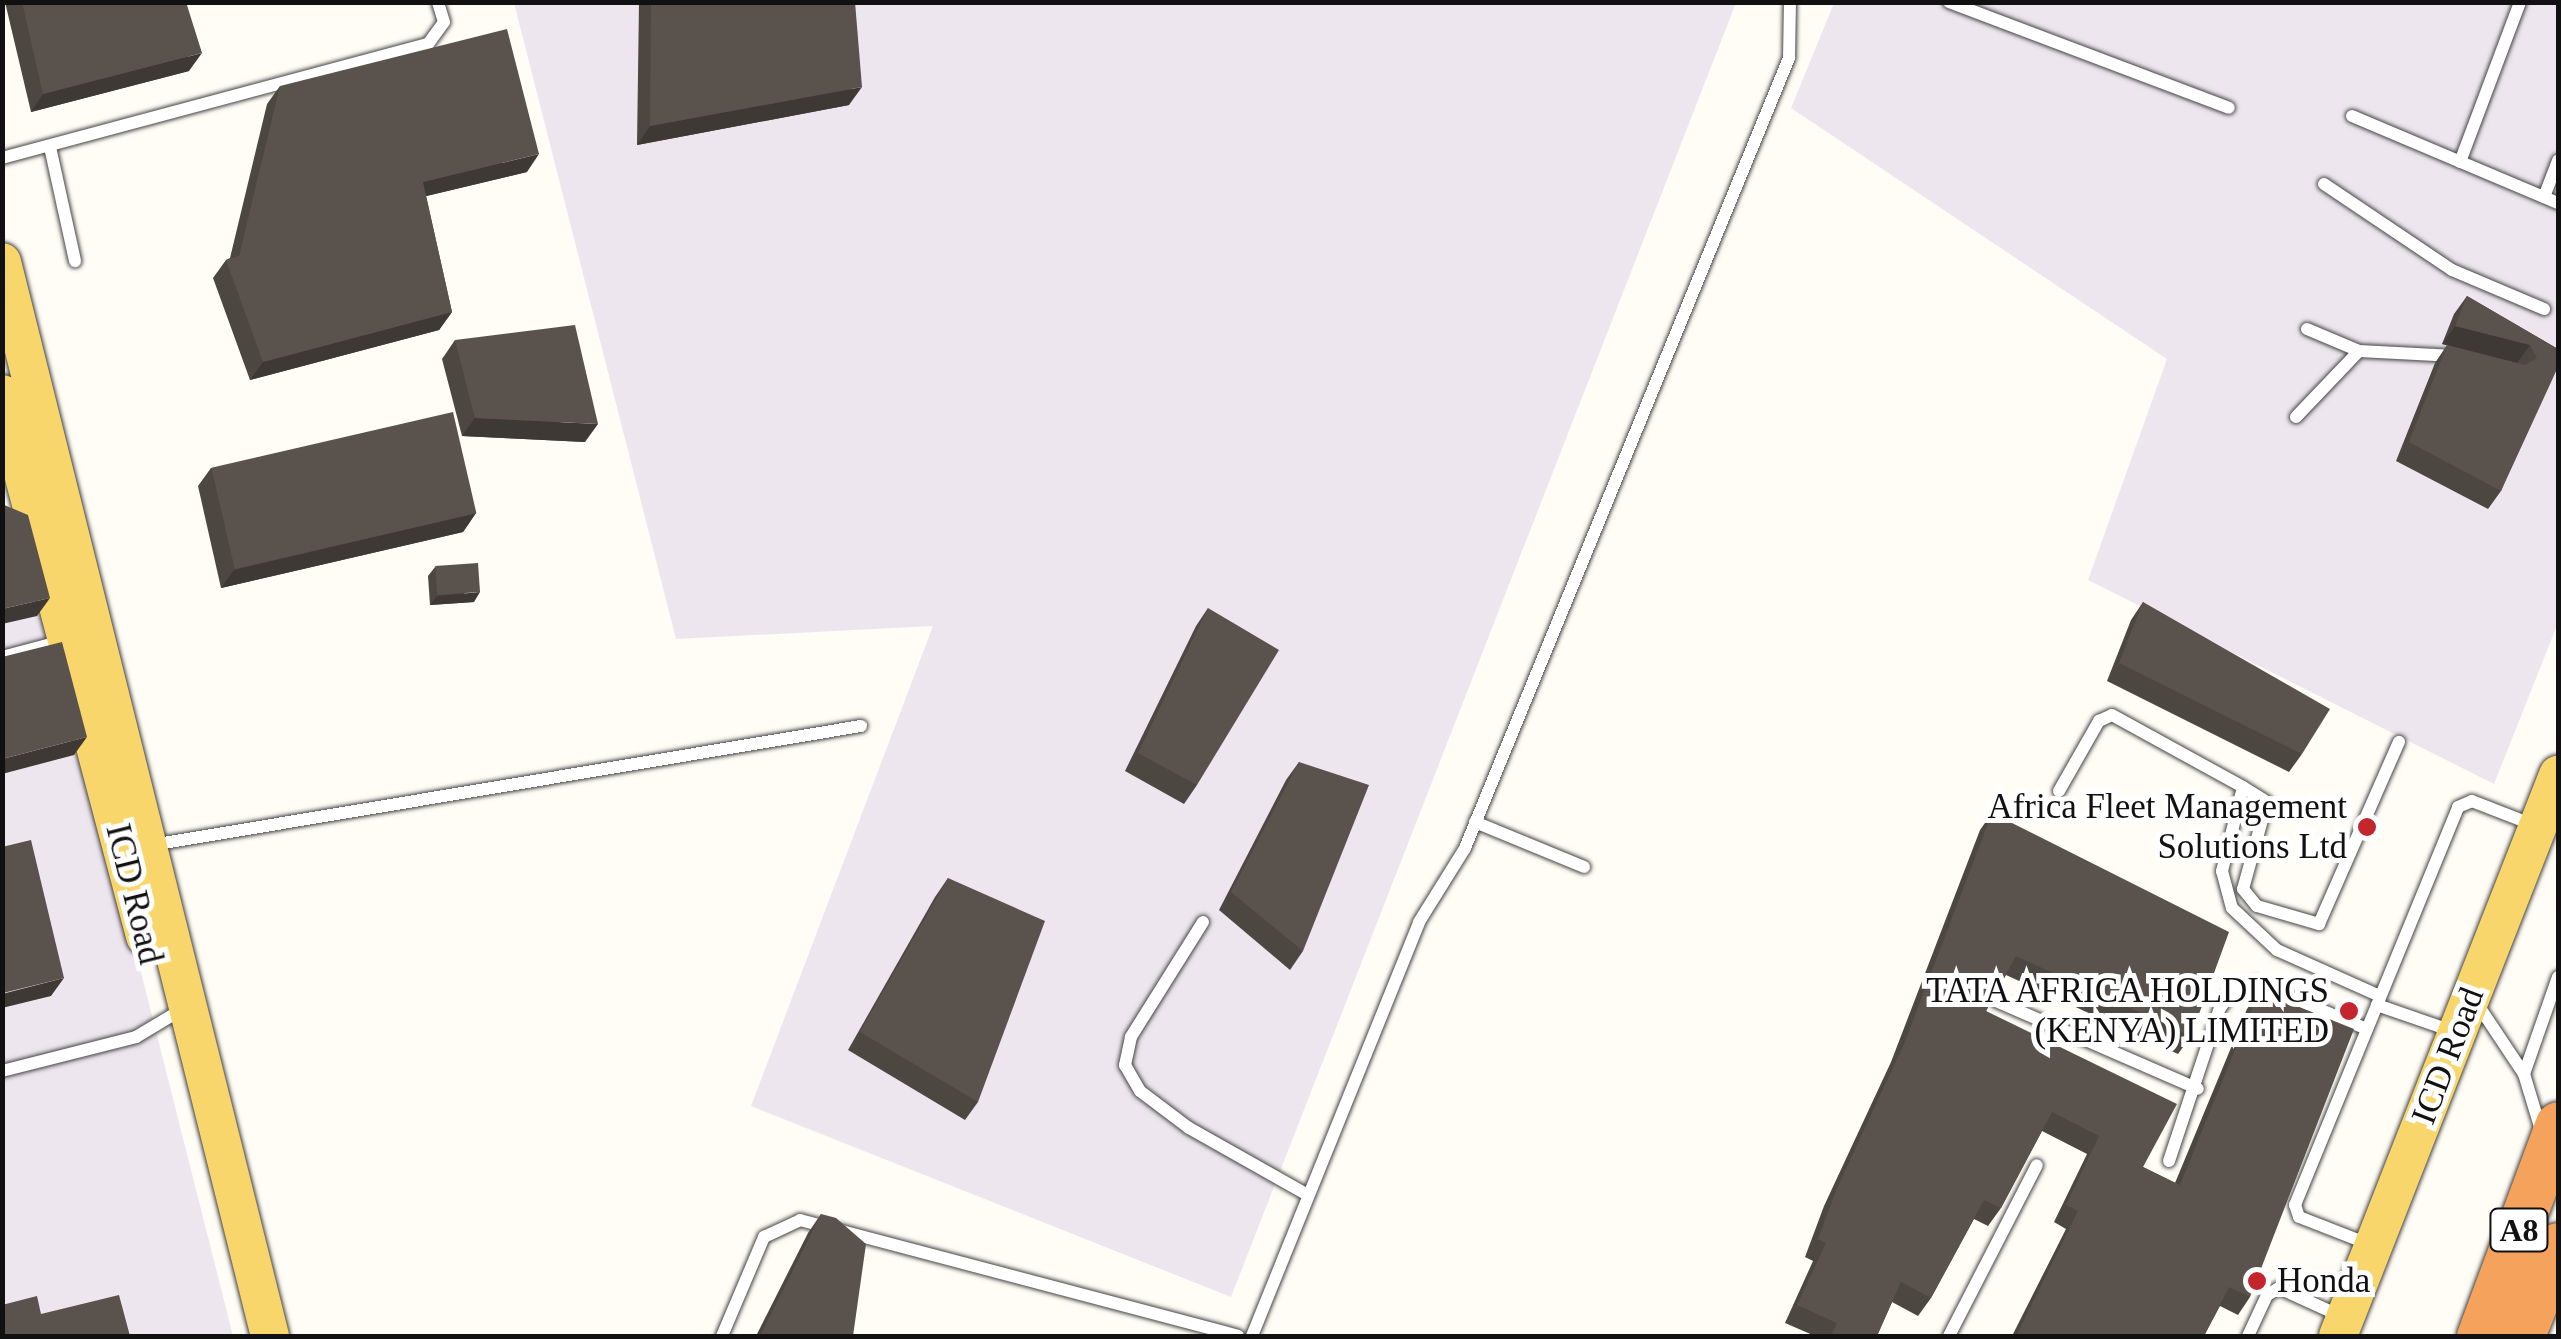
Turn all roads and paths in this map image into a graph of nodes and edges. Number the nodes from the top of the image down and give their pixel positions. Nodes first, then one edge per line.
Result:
1 (438, 2) edge
2 (1790, 2) edge
3 (1950, 2) edge
4 (2520, 2) edge
5 (2228, 108) dead end
6 (2352, 116) dead end
7 (50, 147) junction
8 (2, 158) edge
9 (2558, 160) edge
10 (2460, 162) junction
11 (2324, 184) dead end
12 (2544, 197) junction
13 (2558, 203) edge
14 (75, 260) dead end
15 (2, 262) edge
16 (2544, 309) dead end
17 (2307, 329) dead end
18 (2359, 350) junction
19 (2477, 361) edge
20 (2, 394) edge
21 (2296, 417) dead end
22 (21, 466) edge
23 (70, 639) junction
24 (2, 656) edge
25 (860, 726) dead end
26 (2399, 742) dead end
27 (2558, 775) edge
28 (2243, 787) junction
29 (2060, 791) dead end
30 (1476, 822) junction
31 (2538, 827) junction
32 (150, 846) junction
33 (1584, 867) dead end
34 (1203, 922) dead end
35 (2558, 977) edge
36 (2472, 996) junction
37 (2378, 1000) junction
38 (1996, 1002) edge
39 (177, 1011) junction
40 (2367, 1029) junction
41 (2457, 1032) junction
42 (2, 1071) edge
43 (2524, 1074) junction
44 (2198, 1089) junction
45 (2552, 1140) edge
46 (2169, 1161) dead end
47 (2036, 1164) edge
48 (1306, 1194) junction
49 (2558, 1245) edge
50 (2374, 1246) junction
51 (2342, 1327) edge
52 (245, 1336) edge
53 (270, 1336) edge
54 (722, 1336) edge
55 (1238, 1336) edge
56 (1252, 1336) edge
57 (1948, 1336) edge
58 (2248, 1336) edge
59 (2478, 1336) edge
60 (2522, 1336) edge

1 - 7 lane
2 - 30 lane
3 - 5 lane
4 - 10 lane
6 - 10 lane
7 - 8 lane
7 - 14 lane
9 - 12 lane
10 - 12 lane
11 - 16 lane
12 - 13 lane
15 - 22 main road
17 - 18 lane
18 - 19 lane
18 - 21 lane
20 - 22 main road
22 - 23 main road, ICD Road
22 - 32 main road, ICD Road
23 - 24 lane
23 - 39 main road, ICD Road
25 - 32 lane
26 - 28 lane
27 - 31 main road, ICD Road
28 - 29 lane
28 - 37 lane
30 - 33 lane
30 - 48 lane
31 - 36 main road, ICD Road
31 - 37 lane
32 - 39 main road, ICD Road
34 - 48 lane
35 - 43 lane
36 - 41 main road, ICD Road
36 - 43 lane
37 - 40 lane
37 - 41 lane
38 - 44 lane
39 - 42 lane
39 - 52 main road, ICD Road
39 - 53 main road, ICD Road
40 - 44 lane
40 - 50 lane
41 - 50 main road, ICD Road
43 - 45 lane
44 - 46 lane
45 - 59 highway, A8
47 - 57 lane
48 - 56 lane
49 - 60 highway
50 - 51 main road, ICD Road
51 - 58 lane
54 - 55 lane

